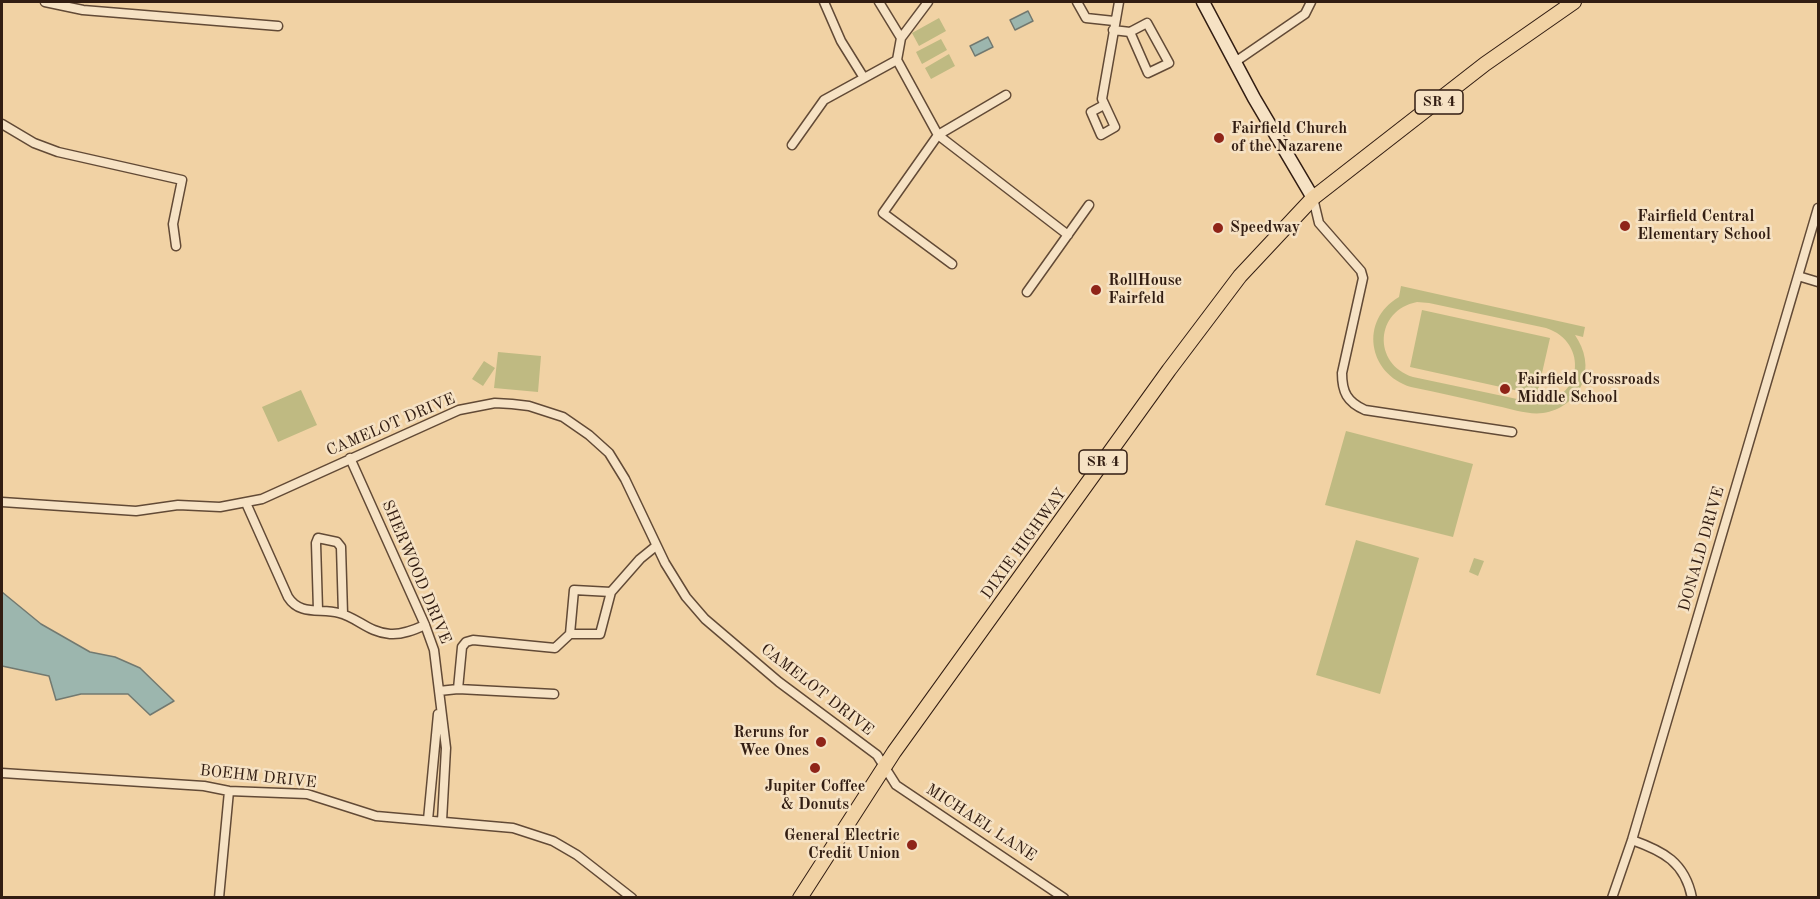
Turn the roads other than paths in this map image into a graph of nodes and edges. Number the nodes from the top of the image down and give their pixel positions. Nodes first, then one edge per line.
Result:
1 (45, 2) edge
2 (824, 2) edge
3 (879, 2) edge
4 (928, 2) edge
5 (1077, 2) edge
6 (1119, 2) edge
7 (1203, 2) edge
8 (1311, 2) edge
9 (1574, 2) edge
10 (278, 26) dead end
11 (1114, 26) junction
12 (1130, 32) junction
13 (901, 38) junction
14 (897, 60) junction
15 (1235, 62) junction
16 (864, 78) junction
17 (1005, 95) dead end
18 (1104, 105) dead end
19 (2, 124) edge
20 (938, 135) junction
21 (792, 145) dead end
22 (1313, 198) junction
23 (1089, 205) dead end
24 (1818, 208) edge
25 (1068, 235) junction
26 (176, 246) dead end
27 (951, 264) dead end
28 (1798, 276) junction
29 (1818, 282) edge
30 (1027, 292) dead end
31 (1512, 432) dead end
32 (350, 458) junction
33 (2, 502) edge
34 (246, 503) junction
35 (656, 546) junction
36 (611, 592) junction
37 (318, 610) junction
38 (343, 614) junction
39 (425, 625) junction
40 (570, 634) junction
41 (458, 688) junction
42 (439, 691) junction
43 (554, 694) dead end
44 (439, 702) junction
45 (885, 769) junction
46 (2, 773) edge
47 (229, 791) junction
48 (428, 820) junction
49 (442, 821) junction
50 (1632, 840) junction
51 (219, 897) edge
52 (632, 897) edge
53 (800, 897) edge
54 (1064, 897) edge
55 (1612, 897) edge
56 (1692, 897) edge

1 - 10 street
2 - 16 street
3 - 13 street
4 - 13 street
5 - 11 street
6 - 11 street
7 - 15 street
8 - 15 street
9 - 22 main road, DIXIE HIGHWAY / SR 4
11 - 12 street
11 - 18 street
12 - 12 street
13 - 14 street
14 - 16 street
14 - 20 street
15 - 22 street
16 - 21 street
17 - 20 street
19 - 26 street
20 - 25 street
20 - 27 street
22 - 31 street
22 - 45 main road, DIXIE HIGHWAY / SR 4
23 - 25 street
24 - 28 street, DONALD DRIVE
25 - 30 street
28 - 29 street
28 - 50 street, DONALD DRIVE
32 - 34 street, CAMELOT DRIVE
32 - 35 street, CAMELOT DRIVE
32 - 39 street, SHERWOOD DRIVE
33 - 34 street, CAMELOT DRIVE
34 - 37 street
35 - 36 street
35 - 45 street, CAMELOT DRIVE
36 - 40 street
36 - 40 street
37 - 38 street
37 - 38 street
38 - 39 street
39 - 42 street, SHERWOOD DRIVE
40 - 41 street
41 - 42 street
41 - 43 street
42 - 44 street, SHERWOOD DRIVE
44 - 48 street, SHERWOOD DRIVE
44 - 49 street, SHERWOOD DRIVE
45 - 53 main road, DIXIE HIGHWAY / SR 4
45 - 54 street, MICHAEL LANE
46 - 47 street, BOEHM DRIVE
47 - 48 street, BOEHM DRIVE
47 - 51 street
48 - 49 street, BOEHM DRIVE
49 - 52 street, BOEHM DRIVE
50 - 55 street, DONALD DRIVE
50 - 56 street

